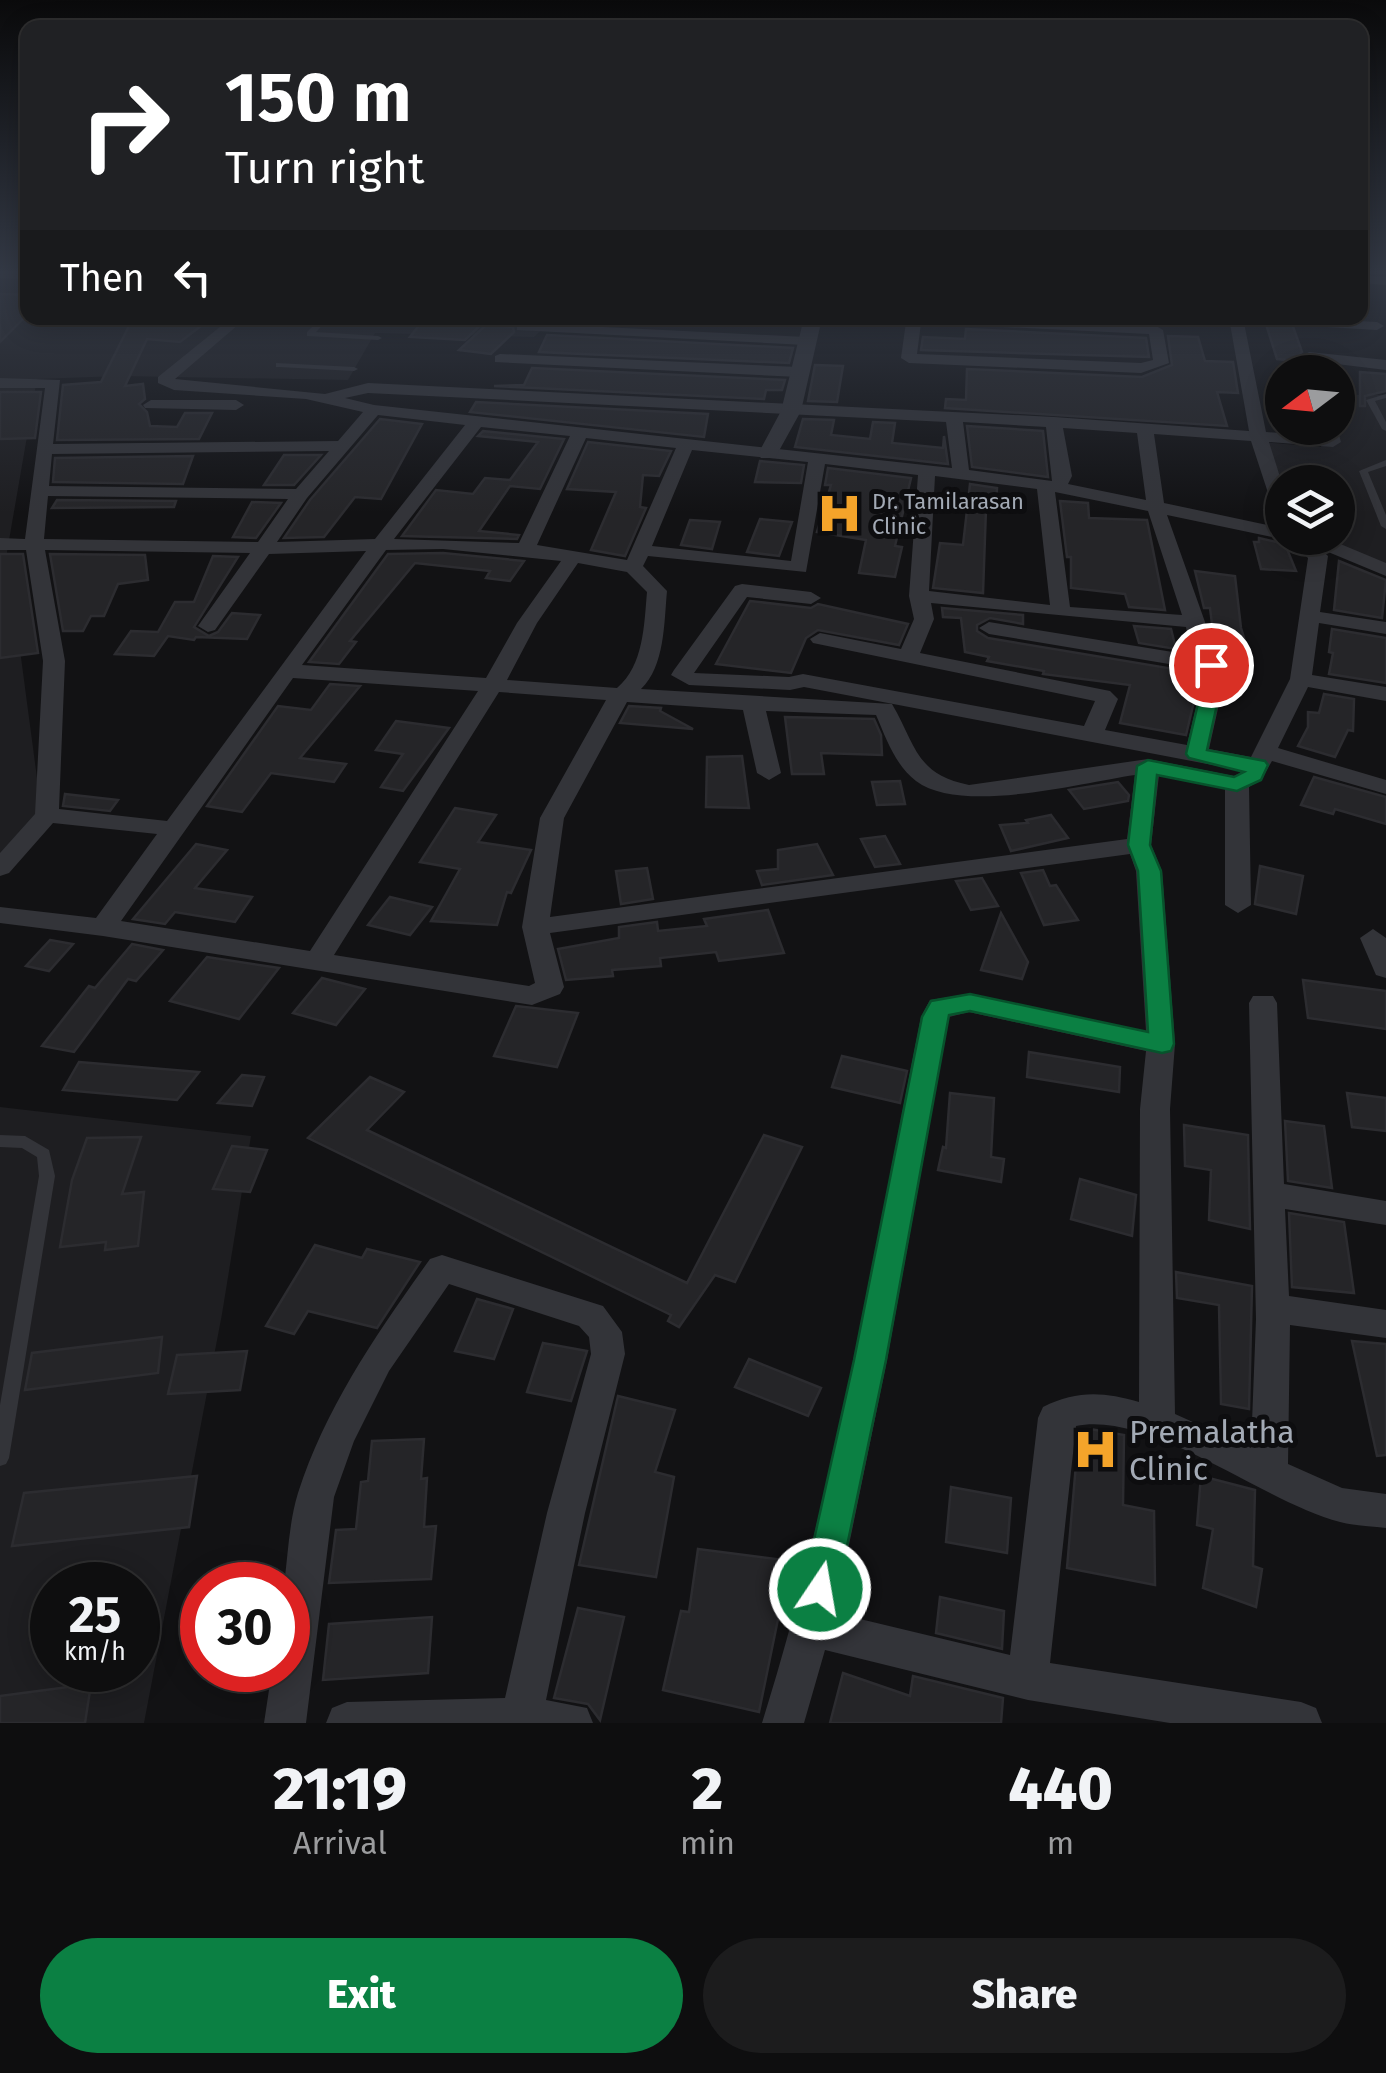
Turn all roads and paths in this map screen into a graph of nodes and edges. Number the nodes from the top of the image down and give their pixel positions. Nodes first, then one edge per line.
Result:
1 (197, 352) edge
2 (505, 352) edge
3 (608, 352) edge
4 (803, 352) edge
5 (911, 352) edge
6 (1159, 352) edge
7 (1242, 352) edge
8 (603, 361) junction
9 (1355, 364) edge
10 (1386, 364) edge
11 (279, 365) dead end
12 (354, 370) dead end
13 (799, 372) junction
14 (0, 383) edge
15 (590, 383) junction
16 (272, 391) junction
17 (477, 395) junction
18 (1386, 396) edge
19 (330, 397) junction
20 (580, 400) junction
21 (151, 405) dead end
22 (374, 410) junction
23 (791, 412) junction
24 (478, 418) junction
25 (954, 418) junction
26 (1054, 422) junction
27 (1145, 428) junction
28 (1386, 429) edge
29 (580, 433) junction
30 (1258, 436) junction
31 (1265, 436) edge
32 (686, 445) junction
33 (343, 446) junction
34 (44, 449) junction
35 (768, 454) junction
36 (817, 459) junction
37 (1386, 463) edge
38 (1268, 465) edge
39 (927, 471) junction
40 (961, 474) junction
41 (1052, 486) junction
42 (40, 491) junction
43 (302, 494) junction
44 (1156, 509) junction
45 (1386, 526) edge
46 (1265, 531) edge
47 (34, 543) junction
48 (0, 544) edge
49 (376, 545) junction
50 (262, 548) junction
51 (526, 549) junction
52 (1317, 555) edge
53 (1351, 555) edge
54 (574, 557) junction
55 (637, 559) junction
56 (1386, 570) edge
57 (919, 596) junction
58 (811, 598) dead end
59 (1061, 612) junction
60 (1310, 616) junction
61 (1195, 622) junction
62 (208, 626) dead end
63 (989, 628) dead end
64 (1386, 628) edge
65 (820, 639) dead end
66 (1201, 654) dead end
67 (908, 656) junction
68 (290, 671) junction
69 (1301, 679) junction
70 (493, 685) junction
71 (624, 694) junction
72 (1386, 694) edge
73 (752, 704) junction
74 (1092, 734) junction
75 (1196, 754) junction
76 (1148, 766) junction
77 (1253, 767) junction
78 (769, 772) dead end
79 (1386, 787) edge
80 (47, 815) junction
81 (175, 829) junction
82 (1139, 845) junction
83 (0, 868) edge
84 (1238, 906) dead end
85 (0, 916) edge
86 (535, 927) junction
87 (104, 928) junction
88 (1373, 938) dead end
89 (318, 960) junction
90 (1386, 969) edge
91 (1263, 1003) dead end
92 (1162, 1044) junction
93 (0, 1142) edge
94 (1269, 1194) junction
95 (1386, 1213) edge
96 (1272, 1308) junction
97 (1386, 1324) edge
98 (1158, 1423) junction
99 (0, 1458) edge
100 (1269, 1472) junction
101 (1386, 1510) edge
102 (812, 1627) junction
103 (1028, 1680) junction
104 (522, 1718) junction
105 (284, 1723) edge
106 (347, 1723) edge
107 (572, 1723) edge
108 (783, 1723) edge
109 (1301, 1723) edge

1 - 16 street
2 - 8 street
3 - 8 street
4 - 13 street
5 - 6 street
7 - 30 street
8 - 13 street
8 - 15 street
9 - 10 street
11 - 12 lane
13 - 23 street
14 - 34 street
15 - 17 street
15 - 20 street
16 - 19 street
16 - 21 street
17 - 19 street
17 - 20 street
18 - 28 lane
19 - 22 street
20 - 23 street
22 - 24 street
22 - 33 street
23 - 25 street
23 - 35 street
24 - 29 street
24 - 49 street
25 - 26 street
25 - 40 street
26 - 27 street
26 - 41 street
27 - 30 street
27 - 44 street
29 - 32 street
29 - 51 street
30 - 31 street
30 - 38 street
32 - 35 street
32 - 55 street
33 - 34 street
33 - 43 street
34 - 42 street
35 - 36 street
36 - 39 street
36 - 55 street
37 - 45 lane
39 - 40 street
39 - 57 street
40 - 41 street
41 - 44 street
41 - 59 street
42 - 43 street
42 - 47 street
43 - 50 street
44 - 46 street
44 - 61 street
47 - 48 street
47 - 50 street
47 - 80 street
49 - 50 street
49 - 51 street
49 - 68 street
50 - 62 street
51 - 54 street
52 - 60 street
53 - 56 street
54 - 55 street
54 - 70 street
55 - 71 street
57 - 59 street
57 - 67 street
58 - 74 street
59 - 61 street
60 - 64 street
60 - 69 street
61 - 66 street
63 - 75 street
65 - 67 street
67 - 74 street
68 - 70 street
68 - 81 street
69 - 72 street
69 - 77 street
70 - 71 street
70 - 89 street
71 - 73 street
71 - 86 street
73 - 76 street
73 - 78 street
74 - 75 street
75 - 77 street
76 - 77 street
76 - 82 street
77 - 79 street
77 - 84 street
80 - 81 street
80 - 83 street
81 - 87 street
82 - 86 street
82 - 92 street
85 - 87 street
86 - 89 street
87 - 89 street
88 - 90 street
91 - 94 street
92 - 98 street
92 - 102 street
93 - 99 lane
94 - 95 street
94 - 96 street
96 - 97 street
96 - 100 street
98 - 100 street
98 - 103 street
100 - 101 street
102 - 103 street
102 - 108 street
103 - 109 street
104 - 105 street
104 - 106 street
104 - 107 street

